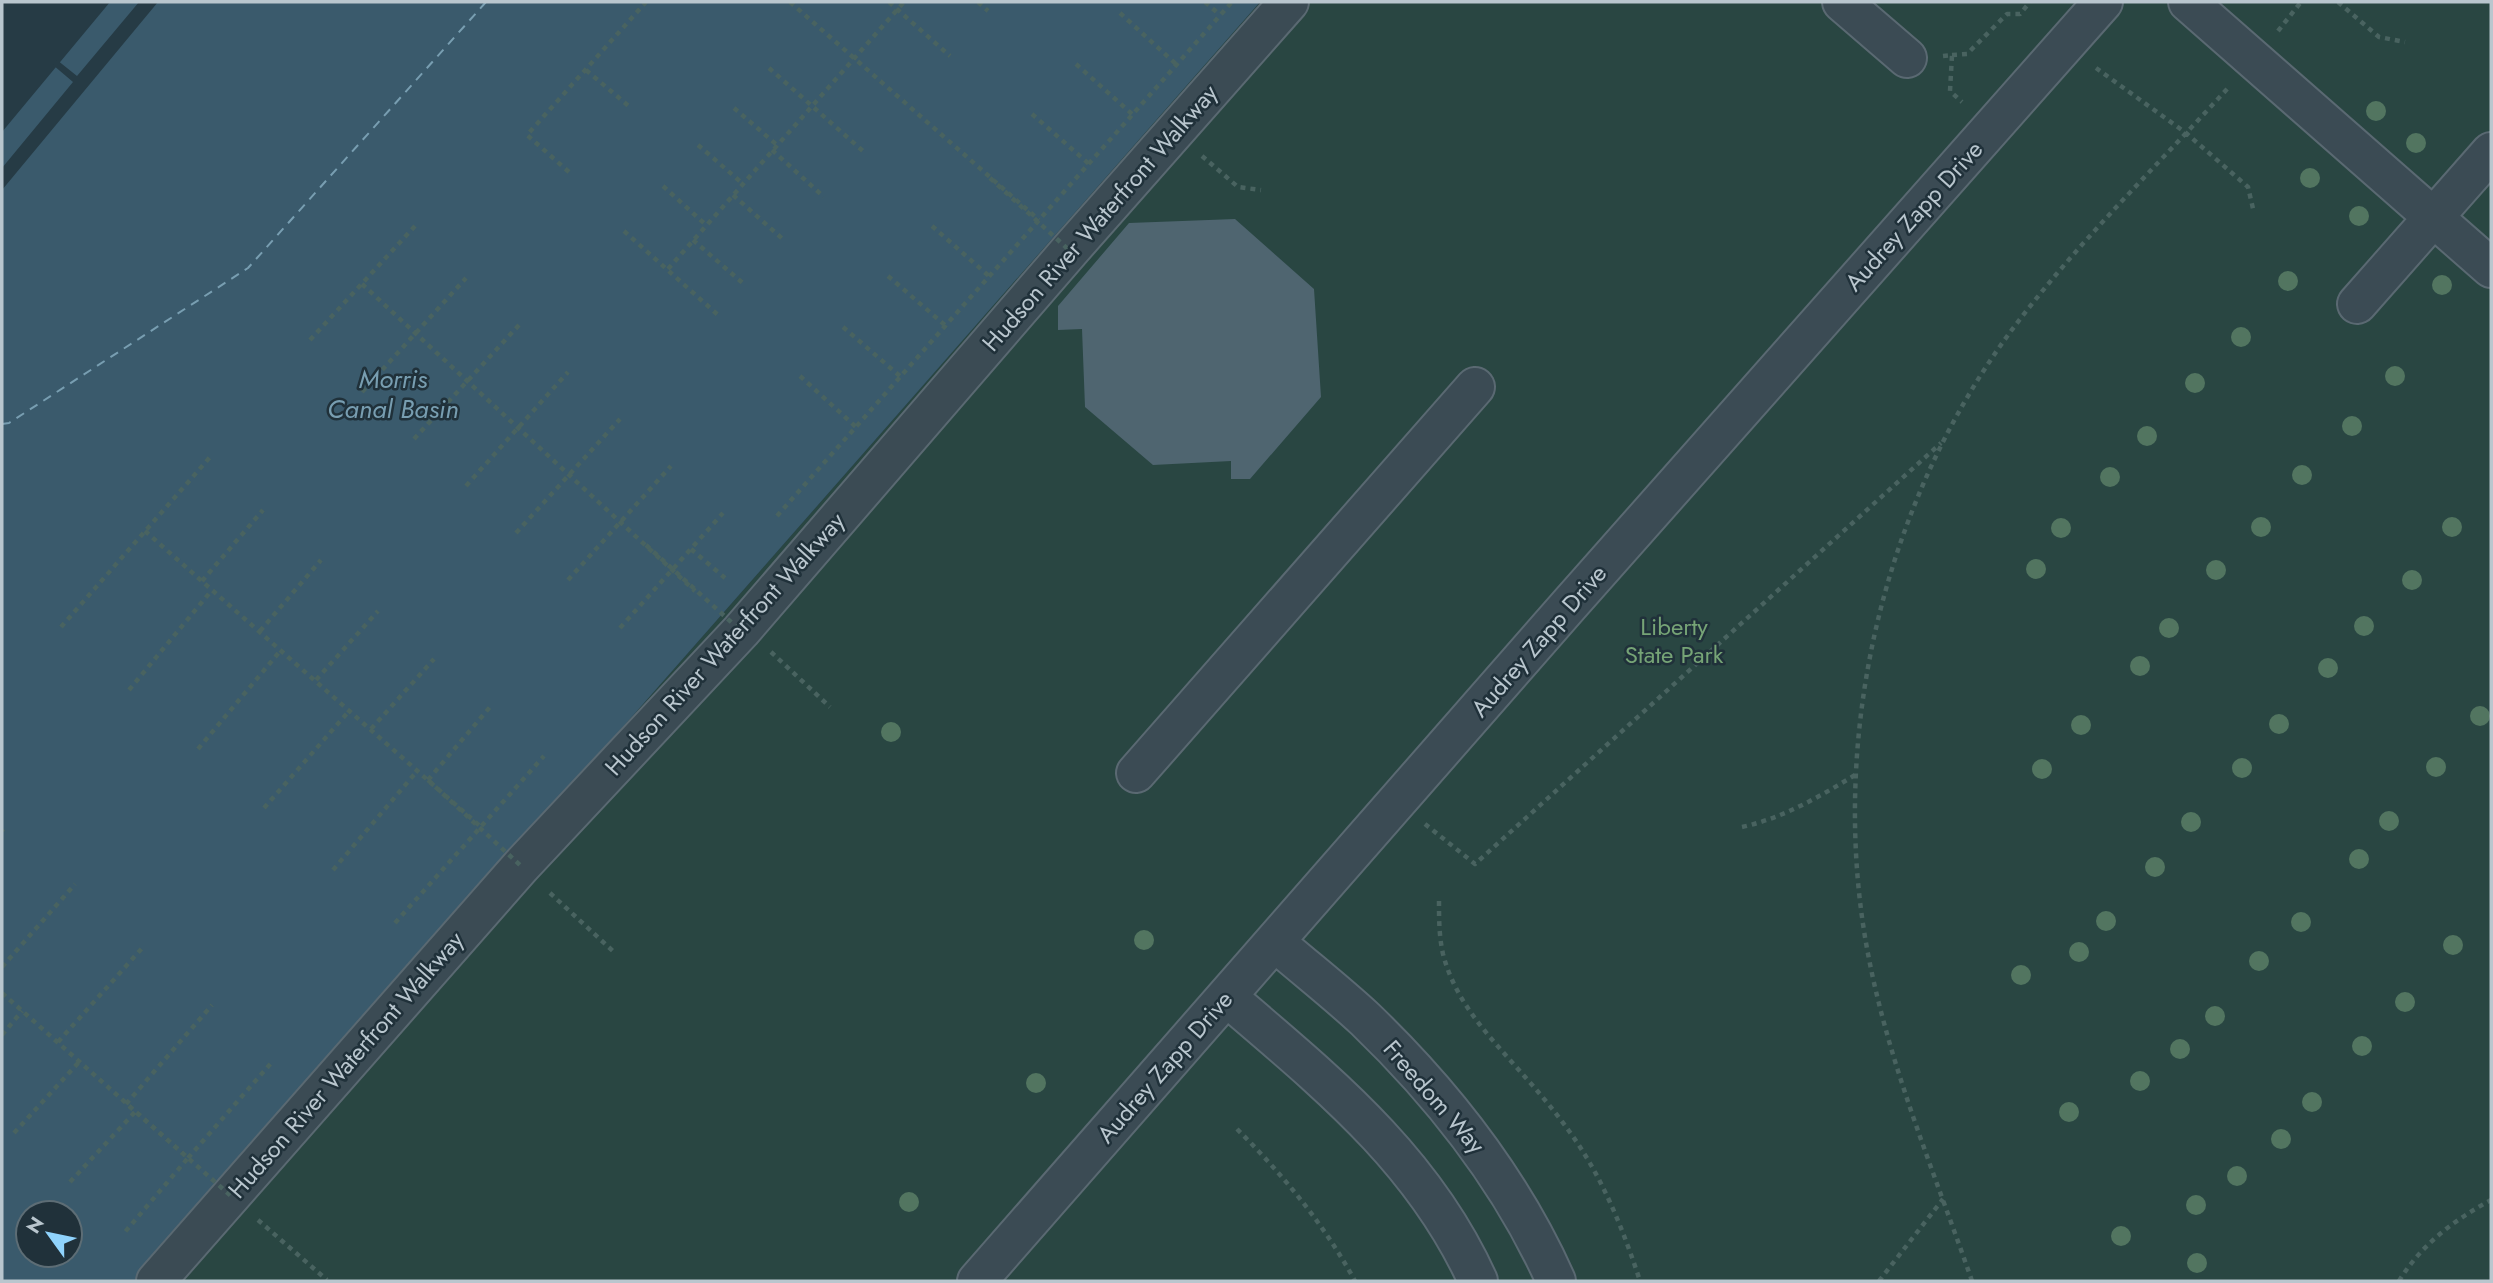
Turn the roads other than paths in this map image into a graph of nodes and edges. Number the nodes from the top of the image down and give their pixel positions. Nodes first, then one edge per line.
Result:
1 (1289, 2) edge
2 (1842, 2) edge
3 (2103, 2) edge
4 (2188, 2) edge
5 (1907, 58) road end
6 (2491, 152) edge
7 (2434, 218) junction
8 (2491, 268) edge
9 (2357, 304) dead end
10 (1475, 387) dead end
11 (1136, 773) dead end
12 (1275, 942) junction
13 (1227, 997) junction
14 (156, 1281) edge
15 (977, 1281) edge
16 (1478, 1281) edge
17 (1556, 1281) edge

1 - 14 street, Hudson River Waterfront Walkway
2 - 5 street
3 - 12 street, Audrey Zapp Drive
4 - 7 street
6 - 7 street
7 - 8 street
7 - 9 street
10 - 11 street
12 - 13 street, Audrey Zapp Drive
12 - 17 street, Freedom Way
13 - 15 street, Audrey Zapp Drive
13 - 16 street

